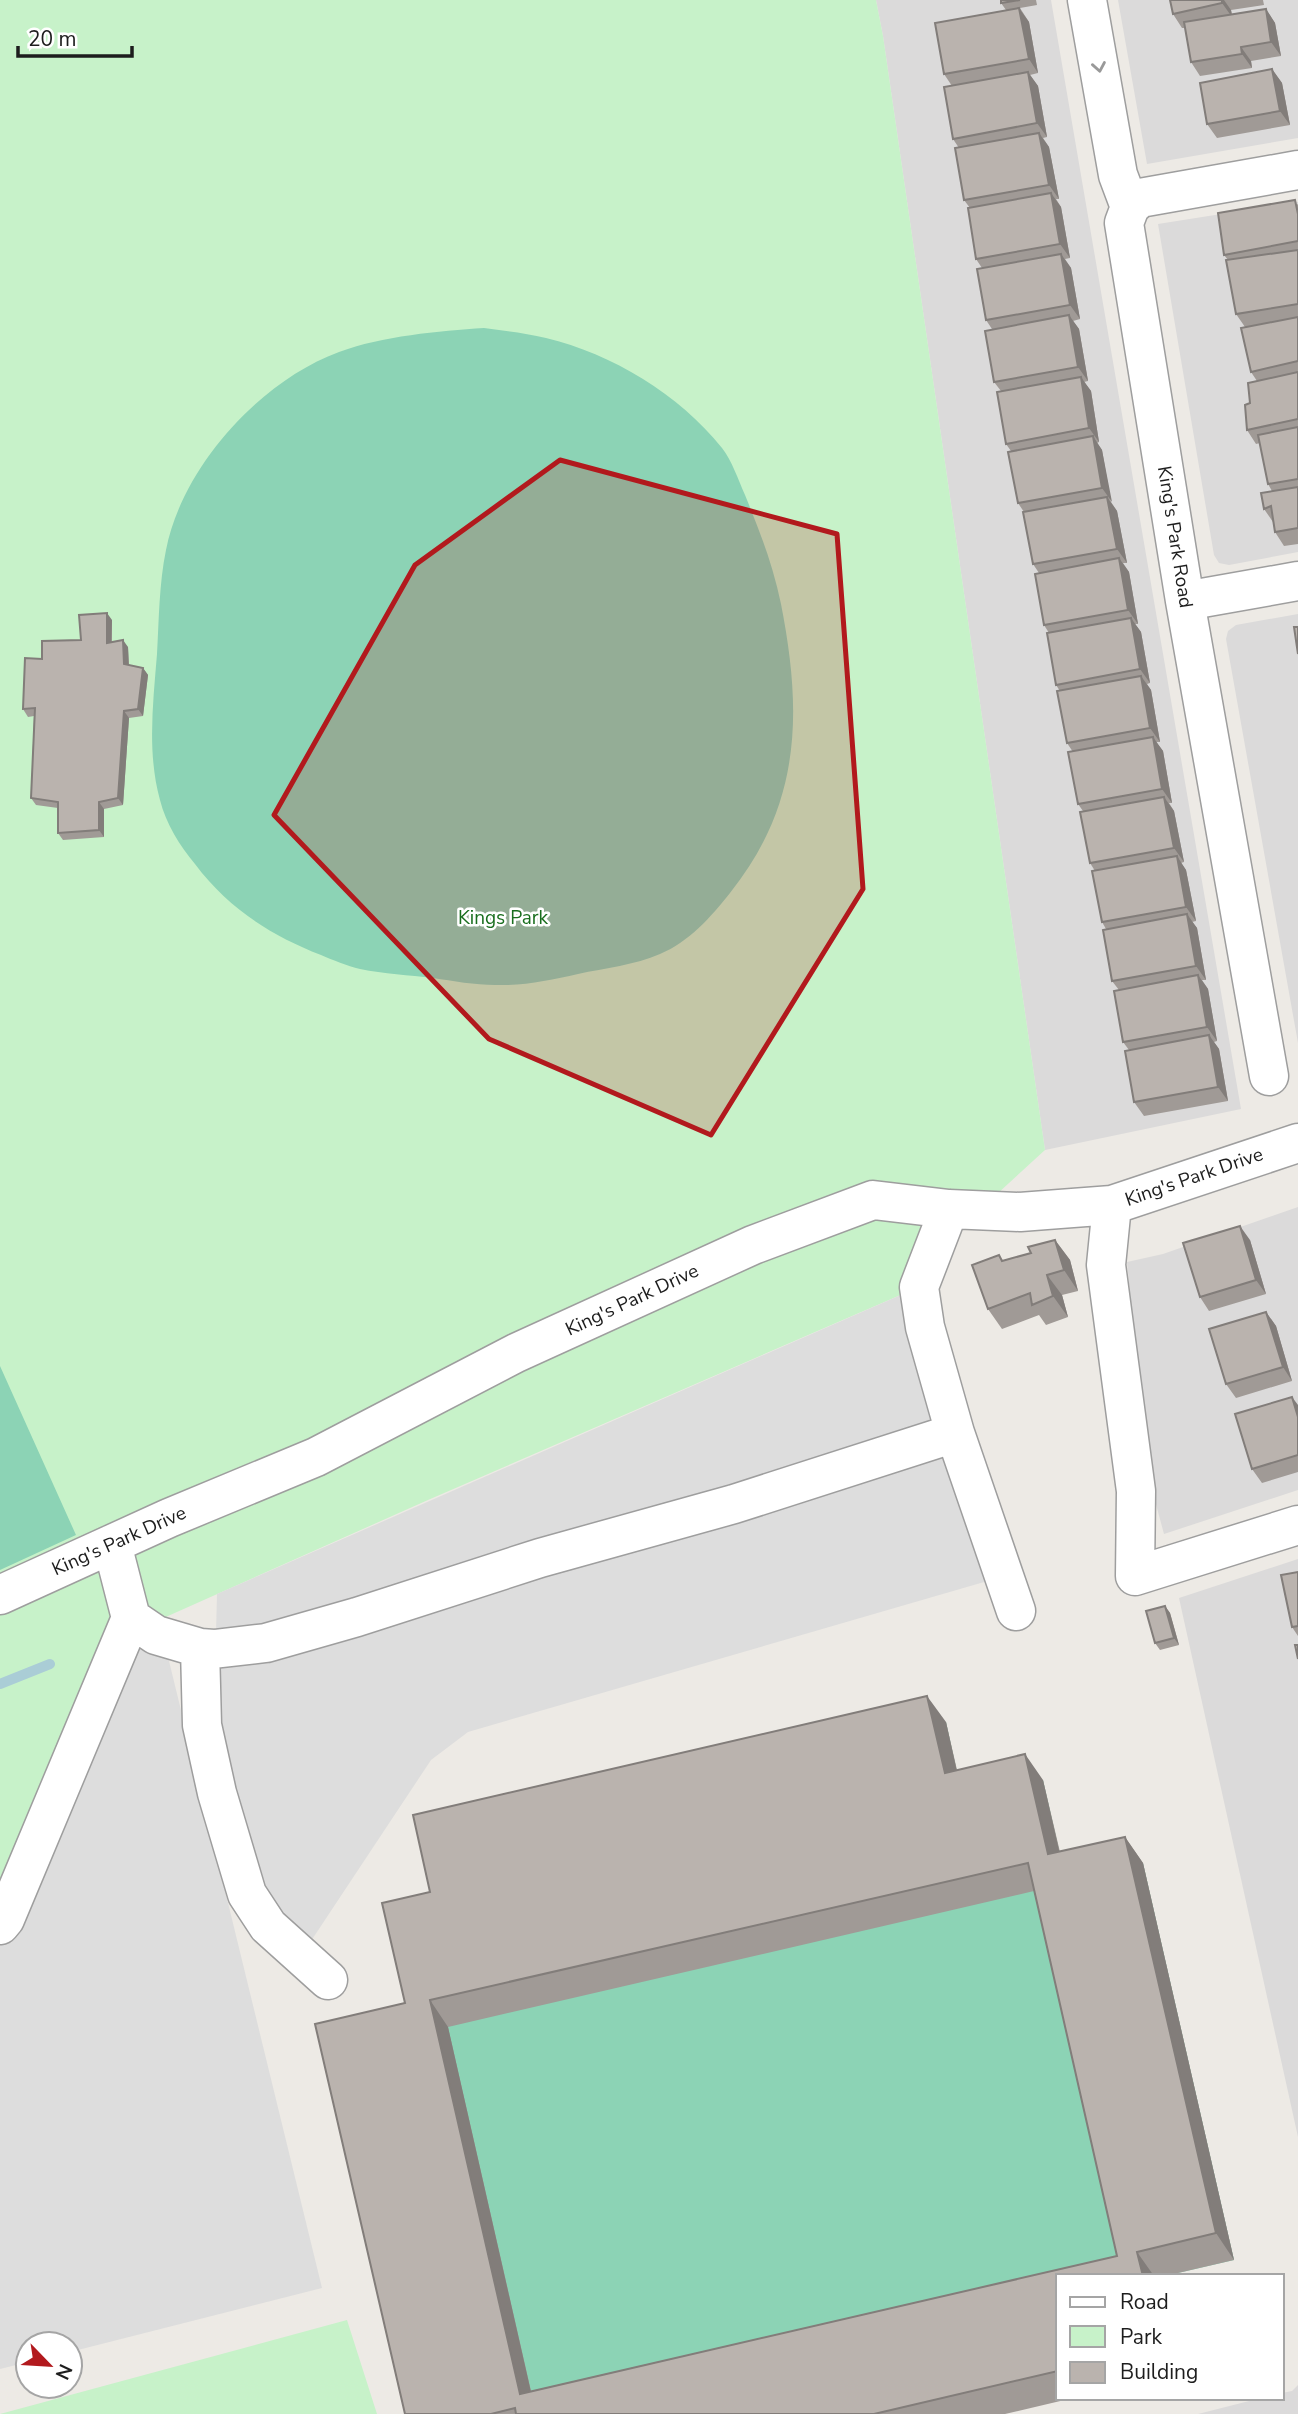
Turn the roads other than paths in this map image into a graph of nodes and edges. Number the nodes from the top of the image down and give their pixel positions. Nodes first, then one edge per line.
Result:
1 (1087, 0) edge
2 (1298, 170) edge
3 (1130, 207) junction
4 (1298, 581) edge
5 (1185, 601) junction
6 (1269, 1076) dead end
7 (1298, 1143) edge
8 (1112, 1205) junction
9 (949, 1209) junction
10 (955, 1433) junction
11 (1298, 1525) edge
12 (112, 1544) junction
13 (0, 1595) edge
14 (1016, 1611) dead end
15 (131, 1618) junction
16 (200, 1648) junction
17 (0, 1925) edge
18 (328, 1980) dead end

1 -> 3 street, King's Park Road
2 - 3 street
3 - 5 street, King's Park Road
4 - 5 street
5 - 6 street, King's Park Road
7 - 8 street, King's Park Drive
8 - 9 street, King's Park Drive
8 - 11 street
9 - 10 street
9 - 12 street, King's Park Drive
10 - 14 street
10 - 16 street
12 - 13 street, King's Park Drive
12 - 15 street
15 - 16 street
15 - 17 street
16 - 18 street

